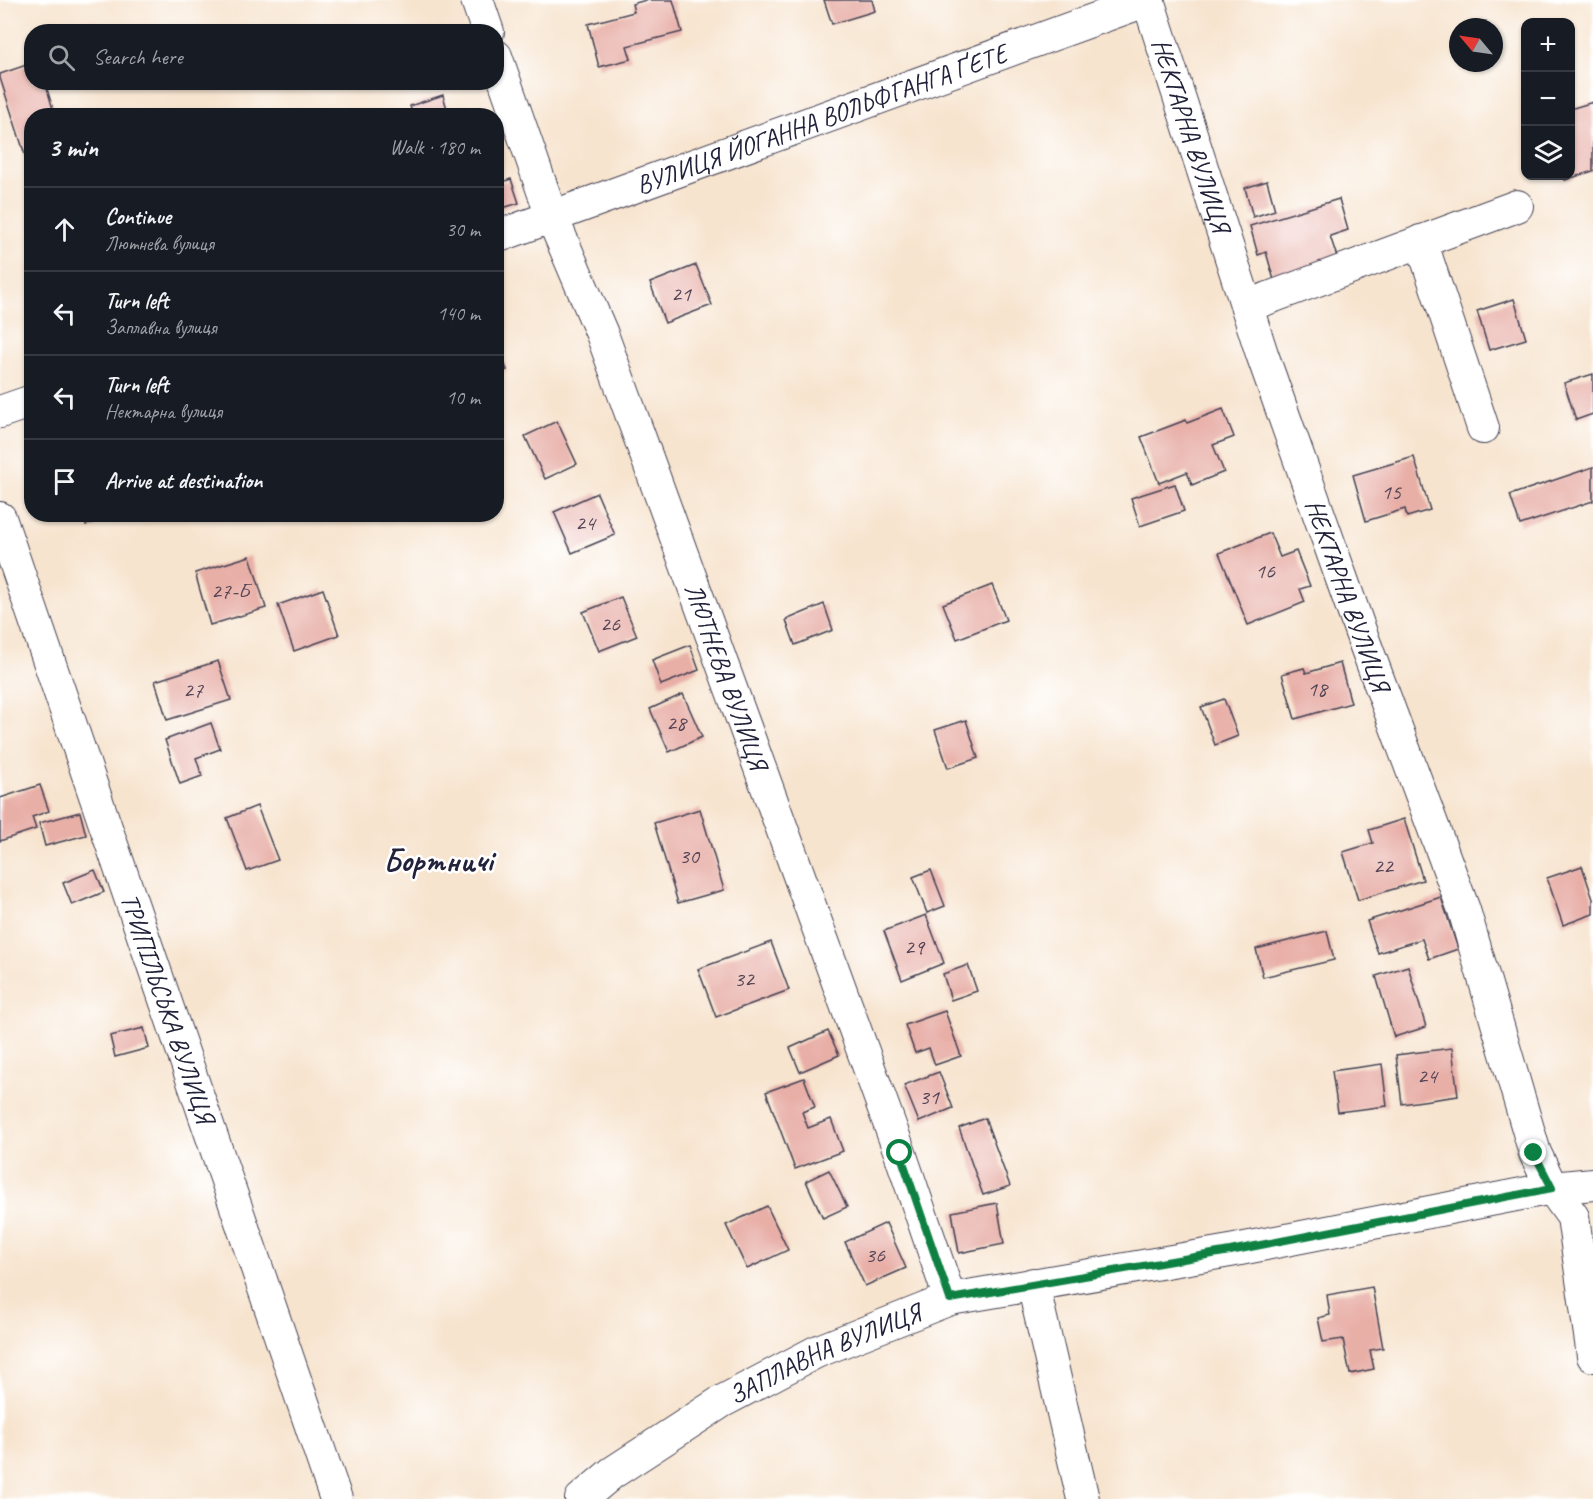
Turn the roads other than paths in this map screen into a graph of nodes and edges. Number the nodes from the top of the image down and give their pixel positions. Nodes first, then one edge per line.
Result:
1 (477, 0) edge
2 (1148, 0) edge
3 (485, 24) edge
4 (504, 79) edge
5 (1516, 206) dead end
6 (552, 218) junction
7 (504, 234) edge
8 (1421, 241) junction
9 (1247, 306) junction
10 (24, 404) edge
11 (0, 412) edge
12 (1483, 428) dead end
13 (0, 518) edge
14 (1593, 1184) edge
15 (1552, 1188) junction
16 (1033, 1284) junction
17 (950, 1299) junction
18 (1593, 1356) edge
19 (336, 1499) edge
20 (581, 1499) edge
21 (1083, 1499) edge

1 - 3 street
2 - 6 street, ВУЛИЦЯ ЙОГАННА ВОЛЬФГАНГА ҐЕТЕ
2 - 9 street, НЕКТАРНА ВУЛИЦЯ
4 - 6 street, ЛЮТНЕВА ВУЛИЦЯ
5 - 8 street
6 - 7 street, ВУЛИЦЯ ЙОГАННА ВОЛЬФГАНГА ҐЕТЕ
6 - 17 street, ЛЮТНЕВА ВУЛИЦЯ
8 - 9 street
8 - 12 street
9 - 15 street, НЕКТАРНА ВУЛИЦЯ
10 - 11 street
13 - 19 street, ТРИПІЛЬСЬКА ВУЛИЦЯ
14 - 15 street, ЗАПЛАВНА ВУЛИЦЯ
15 - 16 street, ЗАПЛАВНА ВУЛИЦЯ
15 - 18 street, НЕКТАРНА ВУЛИЦЯ
16 - 17 street, ЗАПЛАВНА ВУЛИЦЯ
16 - 21 street
17 - 20 street, ЗАПЛАВНА ВУЛИЦЯ

